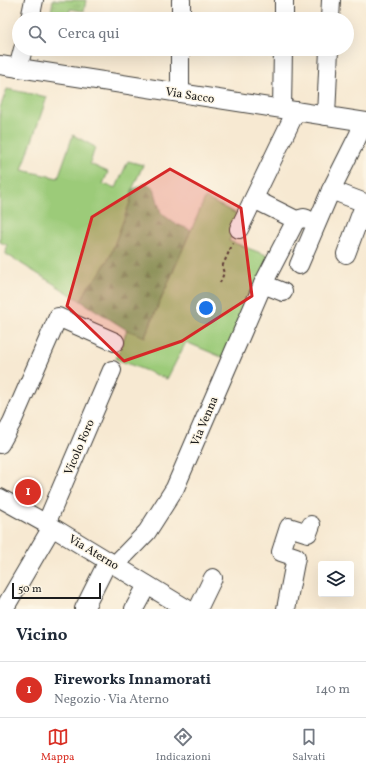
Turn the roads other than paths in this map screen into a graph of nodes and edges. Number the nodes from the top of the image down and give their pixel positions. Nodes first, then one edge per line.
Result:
1 (34, 0) edge
2 (181, 0) edge
3 (284, 0) edge
4 (331, 0) edge
5 (31, 12) edge
6 (181, 12) edge
7 (284, 12) edge
8 (330, 12) edge
9 (21, 56) edge
10 (180, 56) edge
11 (284, 56) edge
12 (329, 56) edge
13 (0, 66) edge
14 (18, 68) junction
15 (180, 93) junction
16 (289, 110) junction
17 (326, 116) junction
18 (364, 122) edge
19 (331, 190) junction
20 (254, 199) junction
21 (239, 229) road end
22 (346, 254) dead end
23 (299, 265) dead end
24 (263, 284) junction
25 (282, 292) dead end
26 (116, 342) dead end
27 (112, 370) dead end
28 (0, 444) edge
29 (0, 498) edge
30 (311, 525) dead end
31 (49, 526) junction
32 (112, 563) junction
33 (213, 578) dead end
34 (147, 584) junction
35 (4, 609) edge
36 (84, 609) edge
37 (134, 609) edge
38 (187, 609) edge
39 (198, 609) edge
40 (286, 609) edge

1 - 5 street
2 - 6 street
3 - 7 street
4 - 8 street
9 - 14 street
10 - 15 street
11 - 16 street
12 - 17 street
13 - 14 street, Via Sacco
14 - 15 street, Via Sacco
15 - 16 street, Via Sacco
16 - 17 street, Via Sacco
16 - 20 street
17 - 18 street, Via Sacco
18 - 19 street, Via Sacco
19 - 22 street
19 - 23 street, Via Sacco
20 - 21 street
20 - 24 street, Via Venna
24 - 25 street
24 - 32 street, Via Venna
26 - 28 street
27 - 31 street, Vicolo Foro
29 - 31 street, Via Aterno
30 - 40 street
31 - 32 street, Via Aterno
31 - 35 street, Vicolo Foro
32 - 34 street, Via Aterno
32 - 36 street, Via Venna
33 - 39 street
34 - 37 street
34 - 38 street, Via Aterno

